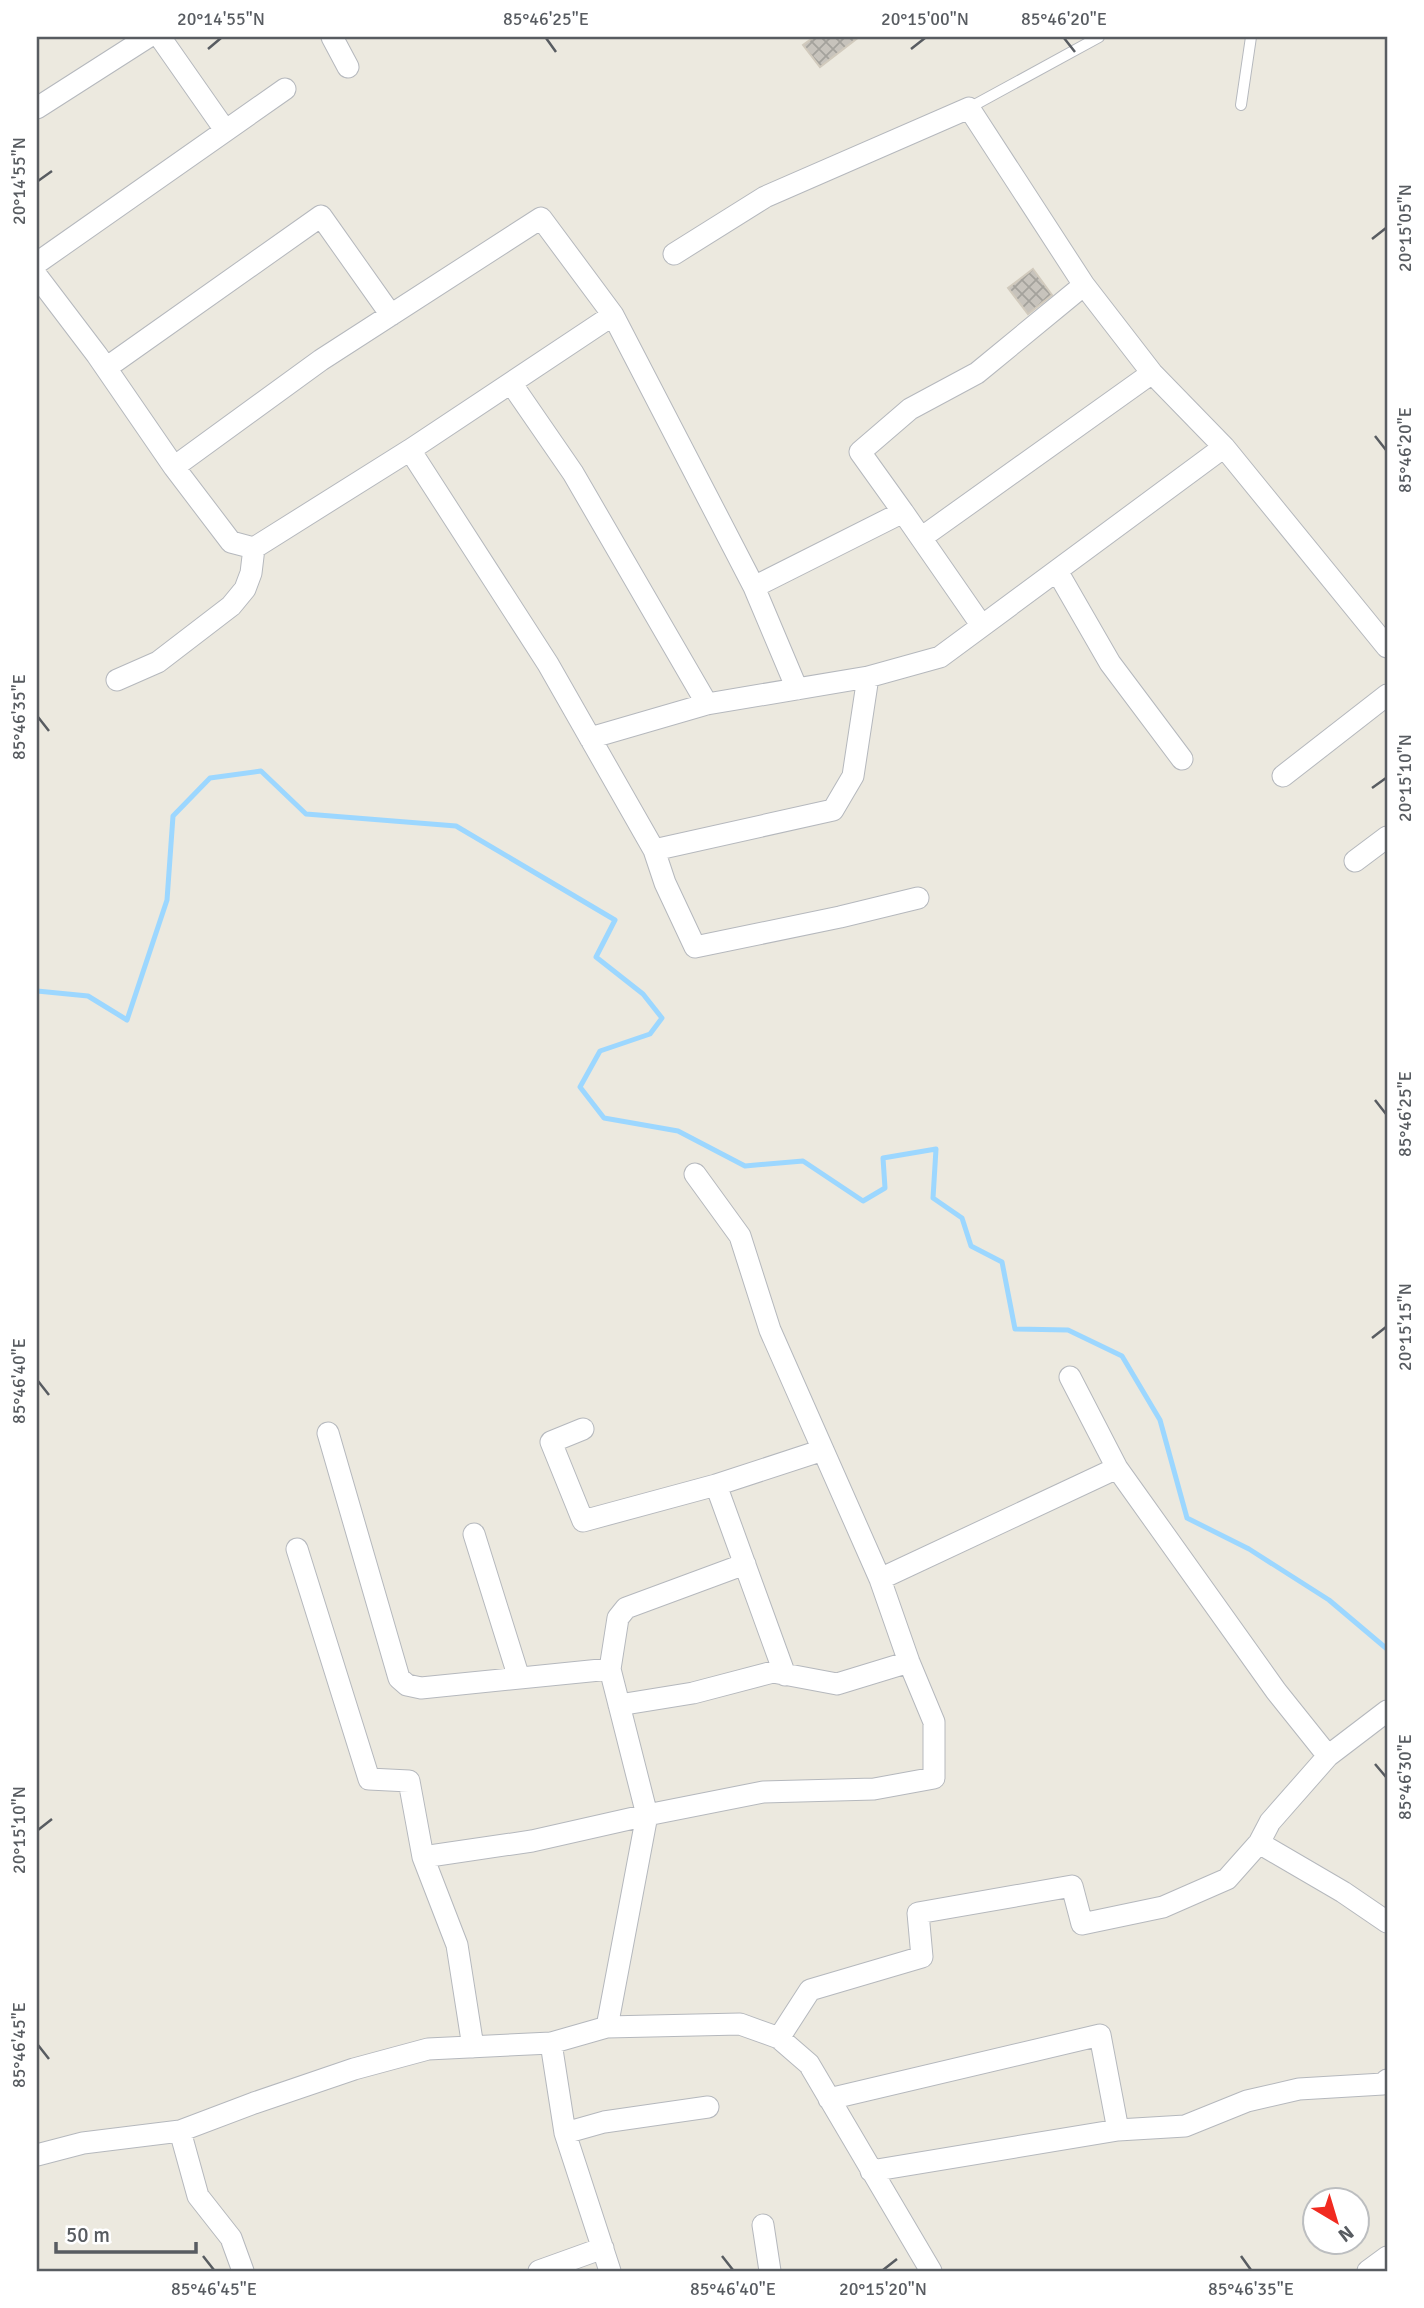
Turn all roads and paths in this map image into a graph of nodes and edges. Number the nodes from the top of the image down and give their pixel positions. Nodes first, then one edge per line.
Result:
1 (148, 37) edge
2 (160, 37) edge
3 (332, 37) edge
4 (1099, 37) edge
5 (1251, 37) edge
6 (120, 45) edge
7 (348, 66) dead end
8 (285, 89) dead end
9 (1241, 105) dead end
10 (37, 108) edge
11 (969, 108) junction
12 (225, 130) junction
13 (674, 254) dead end
14 (37, 263) edge
15 (37, 276) edge
16 (1084, 285) junction
17 (391, 314) junction
18 (613, 315) junction
19 (106, 369) junction
20 (1152, 373) junction
21 (511, 383) junction
22 (1224, 447) junction
23 (410, 450) junction
24 (174, 467) junction
25 (903, 512) junction
26 (921, 538) junction
27 (254, 548) junction
28 (1057, 571) junction
29 (754, 587) junction
30 (982, 626) junction
31 (1387, 647) edge
32 (868, 677) junction
33 (117, 680) dead end
34 (797, 689) junction
35 (1387, 695) edge
36 (707, 704) junction
37 (590, 737) junction
38 (1182, 759) dead end
39 (1283, 776) dead end
40 (1387, 837) edge
41 (654, 850) junction
42 (1355, 861) dead end
43 (918, 898) dead end
44 (695, 1174) dead end
45 (1070, 1377) dead end
46 (583, 1429) dead end
47 (328, 1433) dead end
48 (823, 1450) junction
49 (1117, 1468) junction
50 (716, 1485) junction
51 (474, 1534) dead end
52 (297, 1549) dead end
53 (745, 1563) junction
54 (880, 1579) junction
55 (909, 1662) junction
56 (610, 1669) junction
57 (786, 1675) junction
58 (519, 1678) junction
59 (620, 1706) junction
60 (1387, 1711) edge
61 (1328, 1756) junction
62 (647, 1815) junction
63 (1259, 1843) junction
64 (423, 1857) junction
65 (1387, 1922) edge
66 (607, 2027) junction
67 (779, 2038) junction
68 (551, 2043) junction
69 (473, 2047) junction
70 (1386, 2085) edge
71 (829, 2099) junction
72 (708, 2107) dead end
73 (1118, 2130) junction
74 (180, 2132) junction
75 (565, 2133) junction
76 (37, 2155) edge
77 (872, 2171) junction
78 (763, 2225) dead end
79 (603, 2248) junction
80 (1387, 2257) edge
81 (243, 2271) edge
82 (539, 2271) edge
83 (610, 2271) edge
84 (770, 2271) edge
85 (931, 2271) edge
86 (1368, 2271) edge

1 - 6 street
2 - 12 street
3 - 7 street
4 - 11 lane
5 - 9 lane
6 - 10 street
8 - 12 street
11 - 13 street
11 - 16 street
12 - 14 street
15 - 19 street
16 - 20 street
16 - 25 street
17 - 18 street
17 - 19 street
17 - 24 street
18 - 21 street
18 - 29 street
19 - 24 street
20 - 22 street
20 - 26 street
21 - 23 street
21 - 36 street
22 - 28 street
22 - 31 street
23 - 27 street
23 - 37 street
24 - 27 street
25 - 26 street
25 - 29 street
26 - 30 street
27 - 33 street
28 - 30 street
28 - 38 street
29 - 34 street
30 - 32 street
32 - 34 street
32 - 41 street
34 - 36 street
35 - 39 street
36 - 37 street
37 - 41 street
40 - 42 street
41 - 43 street
44 - 48 street
45 - 49 street
46 - 50 street
47 - 58 street
48 - 50 street
48 - 54 street
49 - 54 street
49 - 61 street
50 - 53 street
51 - 58 street
52 - 64 street
53 - 56 street
53 - 57 street
54 - 55 street
55 - 57 street
55 - 62 street
56 - 58 street
56 - 59 street
57 - 59 street
59 - 62 street
60 - 61 street
61 - 63 street
62 - 64 street
62 - 66 street
63 - 65 street
63 - 67 street
64 - 69 street
66 - 67 street
66 - 68 street
67 - 71 street
68 - 69 street
68 - 75 street
69 - 74 street
70 - 73 street
71 - 73 street
71 - 77 street
72 - 75 street
73 - 77 street
74 - 76 street
74 - 81 street
75 - 79 street
77 - 85 street
78 - 84 street
79 - 82 street
79 - 83 street
80 - 86 street

